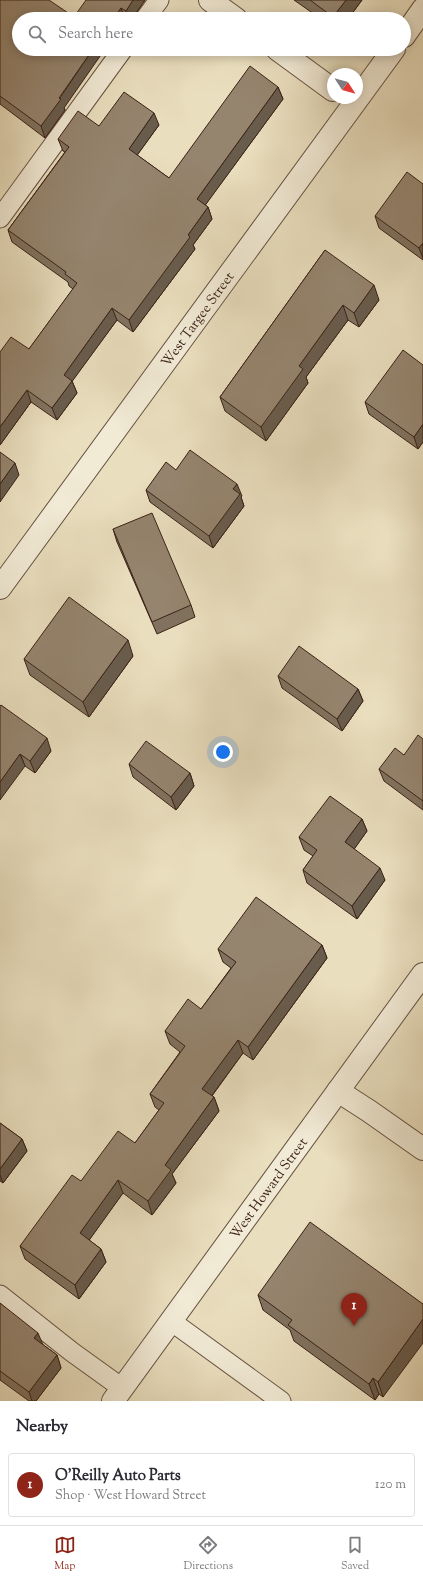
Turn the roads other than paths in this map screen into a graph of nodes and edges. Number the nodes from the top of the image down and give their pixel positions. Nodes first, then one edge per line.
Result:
1 (159, 0) edge
2 (210, 0) edge
3 (423, 9) edge
4 (150, 12) edge
5 (226, 12) edge
6 (411, 26) edge
7 (118, 56) edge
8 (287, 56) edge
9 (388, 56) edge
10 (363, 85) edge
11 (327, 86) edge
12 (347, 104) edge
13 (0, 218) edge
14 (0, 588) edge
15 (423, 974) edge
16 (338, 1091) junction
17 (423, 1149) edge
18 (0, 1295) edge
19 (171, 1321) junction
20 (117, 1395) edge
21 (281, 1401) edge

1 - 4 lane
2 - 5 street
3 - 6 street
7 - 13 lane
8 - 11 street
9 - 10 street, West Targee Street
12 - 14 street, West Targee Street
15 - 16 street, West Howard Street
16 - 17 street
16 - 19 street, West Howard Street
18 - 20 lane
19 - 20 street, West Howard Street
19 - 21 lane

